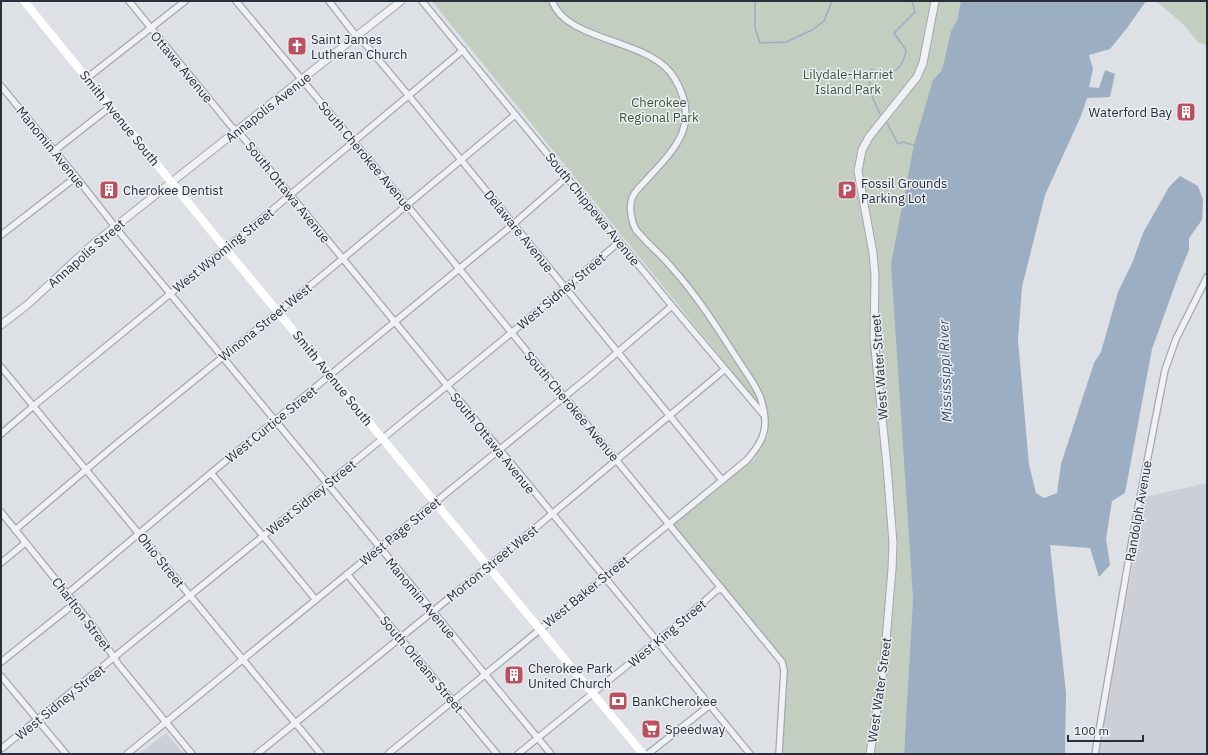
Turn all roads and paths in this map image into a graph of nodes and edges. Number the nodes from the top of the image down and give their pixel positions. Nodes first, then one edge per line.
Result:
1 (24, 1) edge
2 (129, 1) edge
3 (185, 1) edge
4 (236, 1) edge
5 (329, 1) edge
6 (401, 1) edge
7 (422, 1) edge
8 (552, 1) edge
9 (935, 1) edge
10 (151, 28) junction
11 (357, 36) junction
12 (463, 50) junction
13 (87, 78) junction
14 (302, 80) junction
15 (1, 86) edge
16 (409, 96) junction
17 (110, 107) junction
18 (515, 115) junction
19 (237, 131) junction
20 (354, 142) junction
21 (54, 151) junction
22 (461, 160) junction
23 (76, 177) junction
24 (567, 177) junction
25 (172, 182) junction
26 (290, 195) junction
27 (406, 204) junction
28 (514, 223) junction
29 (115, 227) junction
30 (1, 235) edge
31 (619, 242) junction
32 (225, 248) junction
33 (342, 258) junction
34 (459, 269) junction
35 (1207, 277) edge
36 (566, 288) junction
37 (170, 293) junction
38 (672, 306) junction
39 (278, 312) junction
40 (394, 322) junction
41 (1, 325) edge
42 (512, 333) junction
43 (619, 352) junction
44 (222, 357) junction
45 (1, 367) edge
46 (724, 370) junction
47 (330, 375) junction
48 (447, 386) junction
49 (564, 397) junction
50 (34, 406) junction
51 (670, 416) junction
52 (764, 416) junction
53 (275, 420) junction
54 (1, 434) edge
55 (383, 439) junction
56 (499, 450) junction
57 (617, 460) junction
58 (87, 470) junction
59 (211, 473) junction
60 (722, 480) junction
61 (327, 484) junction
62 (435, 502) junction
63 (1, 512) edge
64 (551, 513) junction
65 (669, 524) junction
66 (15, 530) junction
67 (140, 533) junction
68 (264, 536) junction
69 (25, 543) junction
70 (379, 547) junction
71 (1, 563) edge
72 (488, 567) junction
73 (347, 574) junction
74 (604, 577) junction
75 (722, 589) junction
76 (67, 594) junction
77 (190, 596) junction
78 (316, 600) junction
79 (75, 603) junction
80 (432, 611) junction
81 (540, 630) junction
82 (400, 637) junction
83 (657, 641) junction
84 (115, 658) junction
85 (242, 660) junction
86 (1, 662) edge
87 (485, 674) junction
88 (1, 676) edge
89 (593, 694) junction
90 (453, 701) junction
91 (710, 705) junction
92 (37, 720) junction
93 (167, 722) junction
94 (295, 724) junction
95 (538, 738) junction
96 (1, 749) edge
97 (66, 754) edge
98 (127, 754) edge
99 (192, 754) edge
100 (257, 754) edge
101 (321, 754) edge
102 (388, 754) edge
103 (497, 754) edge
104 (518, 754) edge
105 (551, 754) edge
106 (643, 754) edge
107 (648, 754) edge
108 (750, 754) edge
109 (779, 754) edge
110 (870, 754) edge
111 (1095, 754) edge

1 - 13 main road, Smith Avenue South
2 - 10 street, Ottawa Avenue
3 - 10 street
4 - 14 street, South Cherokee Avenue
5 - 11 street, Delaware Avenue
6 - 11 street, Annapolis Avenue
7 - 12 street, South Chippewa Avenue
8 - 52 street, West Baker Street
9 - 110 street, West Water Street
10 - 13 street
10 - 19 street, Ottawa Avenue
11 - 14 street, Annapolis Avenue
11 - 16 street, Delaware Avenue
12 - 16 street, West Wyoming Street
12 - 18 street, South Chippewa Avenue
13 - 17 main road, Smith Avenue South
14 - 19 street, Annapolis Avenue
14 - 20 street, South Cherokee Avenue
15 - 21 street, Manomin Avenue
16 - 20 street, West Wyoming Street
16 - 22 street, Delaware Avenue
17 - 21 street
17 - 25 main road, Smith Avenue South
18 - 22 street, Winona Street West
18 - 24 street, South Chippewa Avenue
19 - 25 street, Annapolis Avenue
19 - 26 street, South Ottawa Avenue
20 - 26 street, West Wyoming Street
20 - 27 street, South Cherokee Avenue
21 - 23 street, Manomin Avenue
22 - 27 street, Winona Street West
22 - 28 street, Delaware Avenue
23 - 29 street, Manomin Avenue
23 - 30 street
24 - 28 street, West Curtice Street
24 - 31 street, South Chippewa Avenue
25 - 29 street, Annapolis Street
25 - 32 main road, Smith Avenue South
26 - 32 street, West Wyoming Street
26 - 33 street, South Ottawa Avenue
27 - 33 street, Winona Street West
27 - 34 street, South Cherokee Avenue
28 - 34 street, West Curtice Street
28 - 36 street, Delaware Avenue
29 - 37 street, Manomin Avenue
29 - 41 street, Annapolis Street
31 - 36 street, West Sidney Street
31 - 38 street, South Chippewa Avenue
32 - 37 street, West Wyoming Street
32 - 39 main road, Smith Avenue South
33 - 39 street, Winona Street West
33 - 40 street, South Ottawa Avenue
34 - 40 street, West Curtice Street
34 - 42 street, South Cherokee Avenue
35 - 111 street, Randolph Avenue
36 - 42 street, West Sidney Street
36 - 43 street, Delaware Avenue
37 - 44 street, Manomin Avenue
37 - 50 street, West Wyoming Street
38 - 43 street, West Page Street
38 - 46 street, South Chippewa Avenue
39 - 44 street, Winona Street West
39 - 47 main road, Smith Avenue South
40 - 47 street, West Curtice Street
40 - 48 street, South Ottawa Avenue
42 - 48 street, West Sidney Street
42 - 49 street, South Cherokee Avenue
43 - 49 street, West Page Street
43 - 51 street, Delaware Avenue
44 - 53 street, Manomin Avenue
44 - 58 street, Winona Street West
45 - 50 street, Ohio Street
46 - 51 street, Morton Street West
46 - 52 street, South Chippewa Avenue
47 - 53 street, West Curtice Street
47 - 55 main road, Smith Avenue South
48 - 55 street, West Sidney Street
48 - 56 street, South Ottawa Avenue
49 - 56 street, West Page Street
49 - 57 street, South Cherokee Avenue
50 - 54 street, West Wyoming Street
50 - 58 street, Ohio Street
51 - 57 street, Morton Street West
51 - 60 street, Delaware Avenue
52 - 60 street, West Baker Street
53 - 59 street, West Curtice Street
53 - 61 street, Manomin Avenue
55 - 61 street, West Sidney Street
55 - 62 main road, Smith Avenue South
56 - 62 street, West Page Street
56 - 64 street, South Ottawa Avenue
57 - 64 street, Morton Street West
57 - 65 street, South Cherokee Avenue
58 - 66 street, Winona Street West
58 - 67 street, Ohio Street
59 - 67 street, West Curtice Street
59 - 68 street
60 - 65 street, West Baker Street
61 - 68 street, West Sidney Street
61 - 70 street, Manomin Avenue
62 - 70 street, West Page Street
62 - 72 main road, Smith Avenue South
63 - 66 street, Charlton Street
64 - 72 street, Morton Street West
64 - 74 street, South Ottawa Avenue
65 - 74 street, West Baker Street
65 - 75 street, South Cherokee Avenue
66 - 69 street, Charlton Street
67 - 76 street, West Curtice Street
67 - 77 street, Ohio Street
68 - 77 street, West Sidney Street
68 - 78 street
69 - 71 street
69 - 76 street, Charlton Street
70 - 73 street, West Page Street
70 - 80 street, Manomin Avenue
72 - 80 street, Morton Street West
72 - 81 main road, Smith Avenue South
73 - 78 street, West Page Street
73 - 82 street, South Orleans Street
74 - 81 street, West Baker Street
74 - 83 street, South Ottawa Avenue
75 - 83 street, West King Street
75 - 109 street, South Cherokee Avenue
76 - 79 street, Charlton Street
77 - 84 street, West Sidney Street
77 - 85 street, Ohio Street
78 - 85 street, West Page Street
79 - 84 street, Charlton Street
79 - 86 street
80 - 82 street, Morton Street West
80 - 87 street, Manomin Avenue
81 - 87 street, West Baker Street
81 - 89 main road, Smith Avenue South
82 - 90 street, South Orleans Street
82 - 94 street, Morton Street West
83 - 89 street, West King Street
83 - 91 street, South Ottawa Avenue
84 - 92 street, West Sidney Street
84 - 93 street, Charlton Street
85 - 93 street, West Page Street
85 - 94 street, Ohio Street
87 - 90 street, West Baker Street
87 - 95 street, Manomin Avenue
88 - 92 street
89 - 95 street, West King Street
89 - 106 main road, Smith Avenue South
90 - 102 street, West Baker Street
90 - 103 street, South Orleans Street
91 - 107 street
91 - 108 street, South Ottawa Avenue
92 - 96 street, West Sidney Street
92 - 97 street
93 - 98 street, West Page Street
93 - 99 street, Charlton Street
94 - 100 street, Morton Street West
94 - 101 street, Ohio Street
95 - 104 street, West King Street
95 - 105 street, Manomin Avenue

